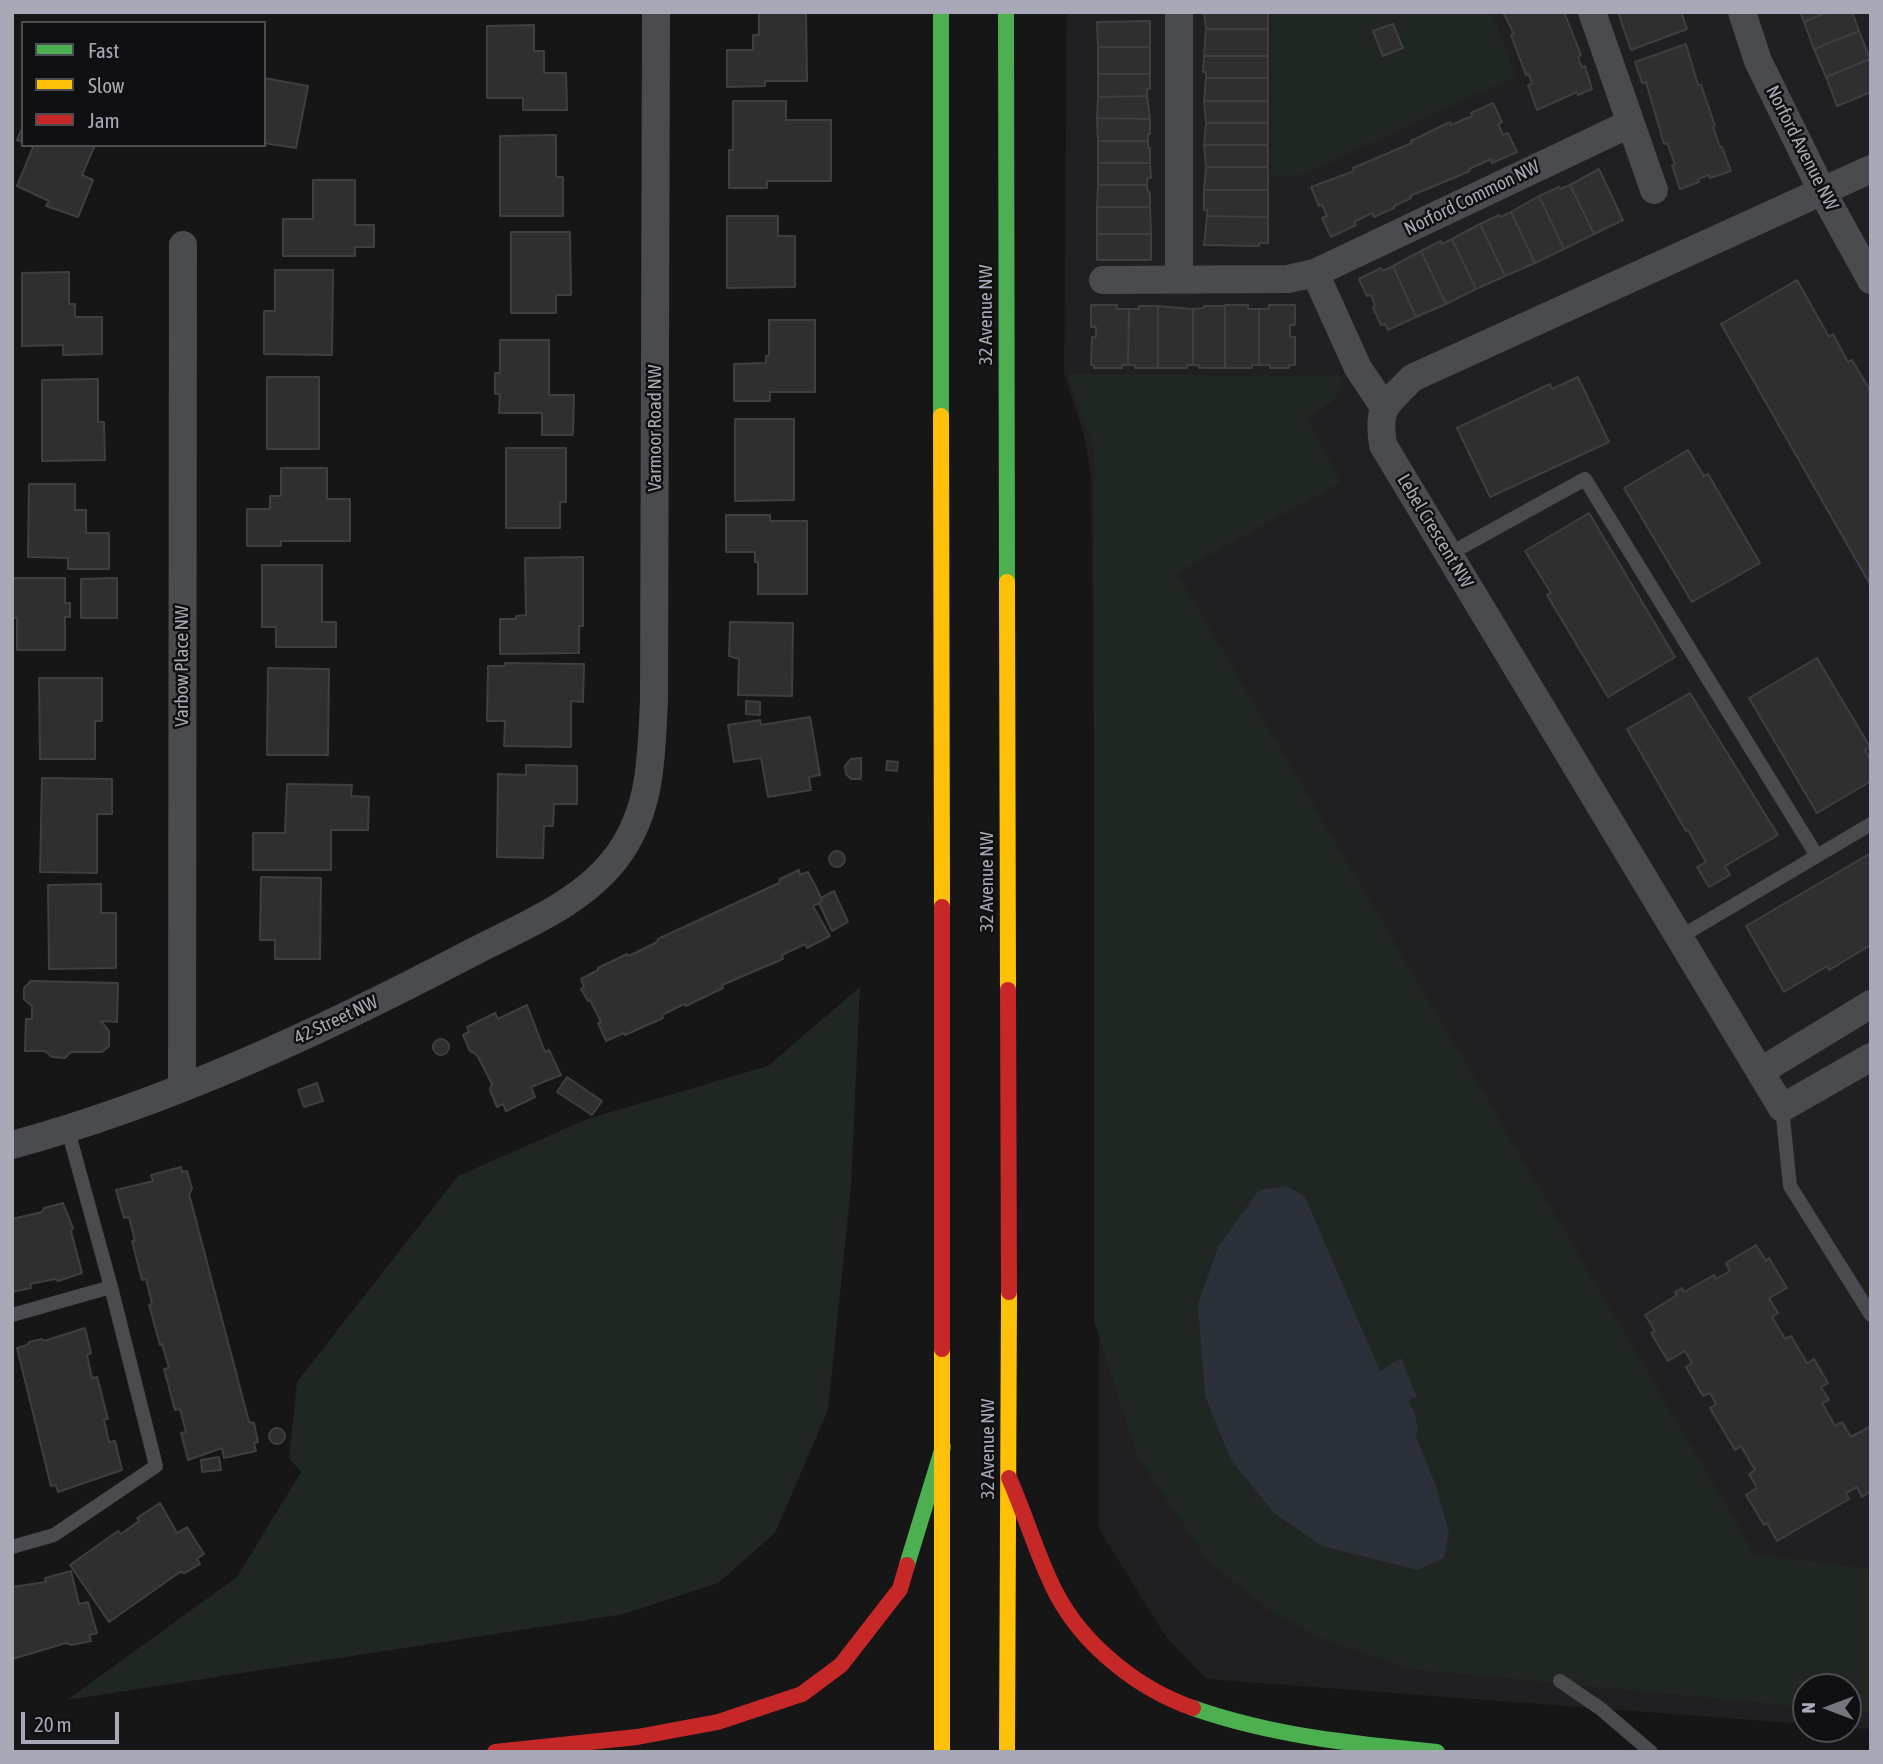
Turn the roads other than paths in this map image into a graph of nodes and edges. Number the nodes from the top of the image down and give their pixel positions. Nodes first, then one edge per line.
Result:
1 (656, 12) edge
2 (941, 12) edge
3 (1006, 12) edge
4 (1179, 12) edge
5 (1592, 12) edge
6 (1742, 12) edge
7 (1629, 124) junction
8 (1871, 169) edge
9 (1654, 190) dead end
10 (1822, 191) junction
11 (183, 245) dead end
12 (1315, 274) junction
13 (1179, 279) junction
14 (1103, 280) dead end
15 (1871, 280) edge
16 (1384, 407) junction
17 (1449, 554) junction
18 (1871, 824) edge
19 (629, 839) joint
20 (1816, 856) junction
21 (1680, 937) junction
22 (1871, 1004) edge
23 (1871, 1057) edge
24 (1761, 1072) junction
25 (182, 1087) junction
26 (1782, 1108) junction
27 (68, 1130) junction
28 (12, 1145) edge
29 (111, 1287) junction
30 (12, 1315) edge
31 (1871, 1315) edge
32 (943, 1447) junction
33 (1009, 1478) junction
34 (12, 1547) edge
35 (1560, 1681) dead end
36 (495, 1752) edge
37 (942, 1752) edge
38 (1007, 1752) edge
39 (1437, 1752) edge
40 (1651, 1752) edge

1 - 19 street, Varmoor Road NW
2 - 32 main road
3 - 33 main road, 32 Avenue NW
4 - 13 street
5 - 7 street
6 - 10 street, Norford Avenue NW
7 - 9 street
7 - 12 street, Norford Common NW
8 - 10 street
10 - 15 street, Norford Avenue NW
10 - 16 street
11 - 25 street, Varbow Place NW
12 - 13 street, Norford Common NW
12 - 16 street
13 - 14 street, Norford Common NW
16 - 17 street, Lebel Crescent NW
17 - 20 lane
17 - 21 street, Lebel Crescent NW
18 - 20 lane
19 - 25 street, 42 Street NW
20 - 21 lane
21 - 24 street, Lebel Crescent NW
22 - 24 street
23 - 26 street
24 - 26 street, Lebel Crescent NW
25 - 27 street, 42 Street NW
26 - 31 lane
27 - 28 street, 42 Street NW
27 - 29 lane
29 - 30 lane
29 - 34 lane
32 - 36 main road
32 - 37 main road
33 - 38 main road, 32 Avenue NW
33 - 39 main road
35 - 40 lane

